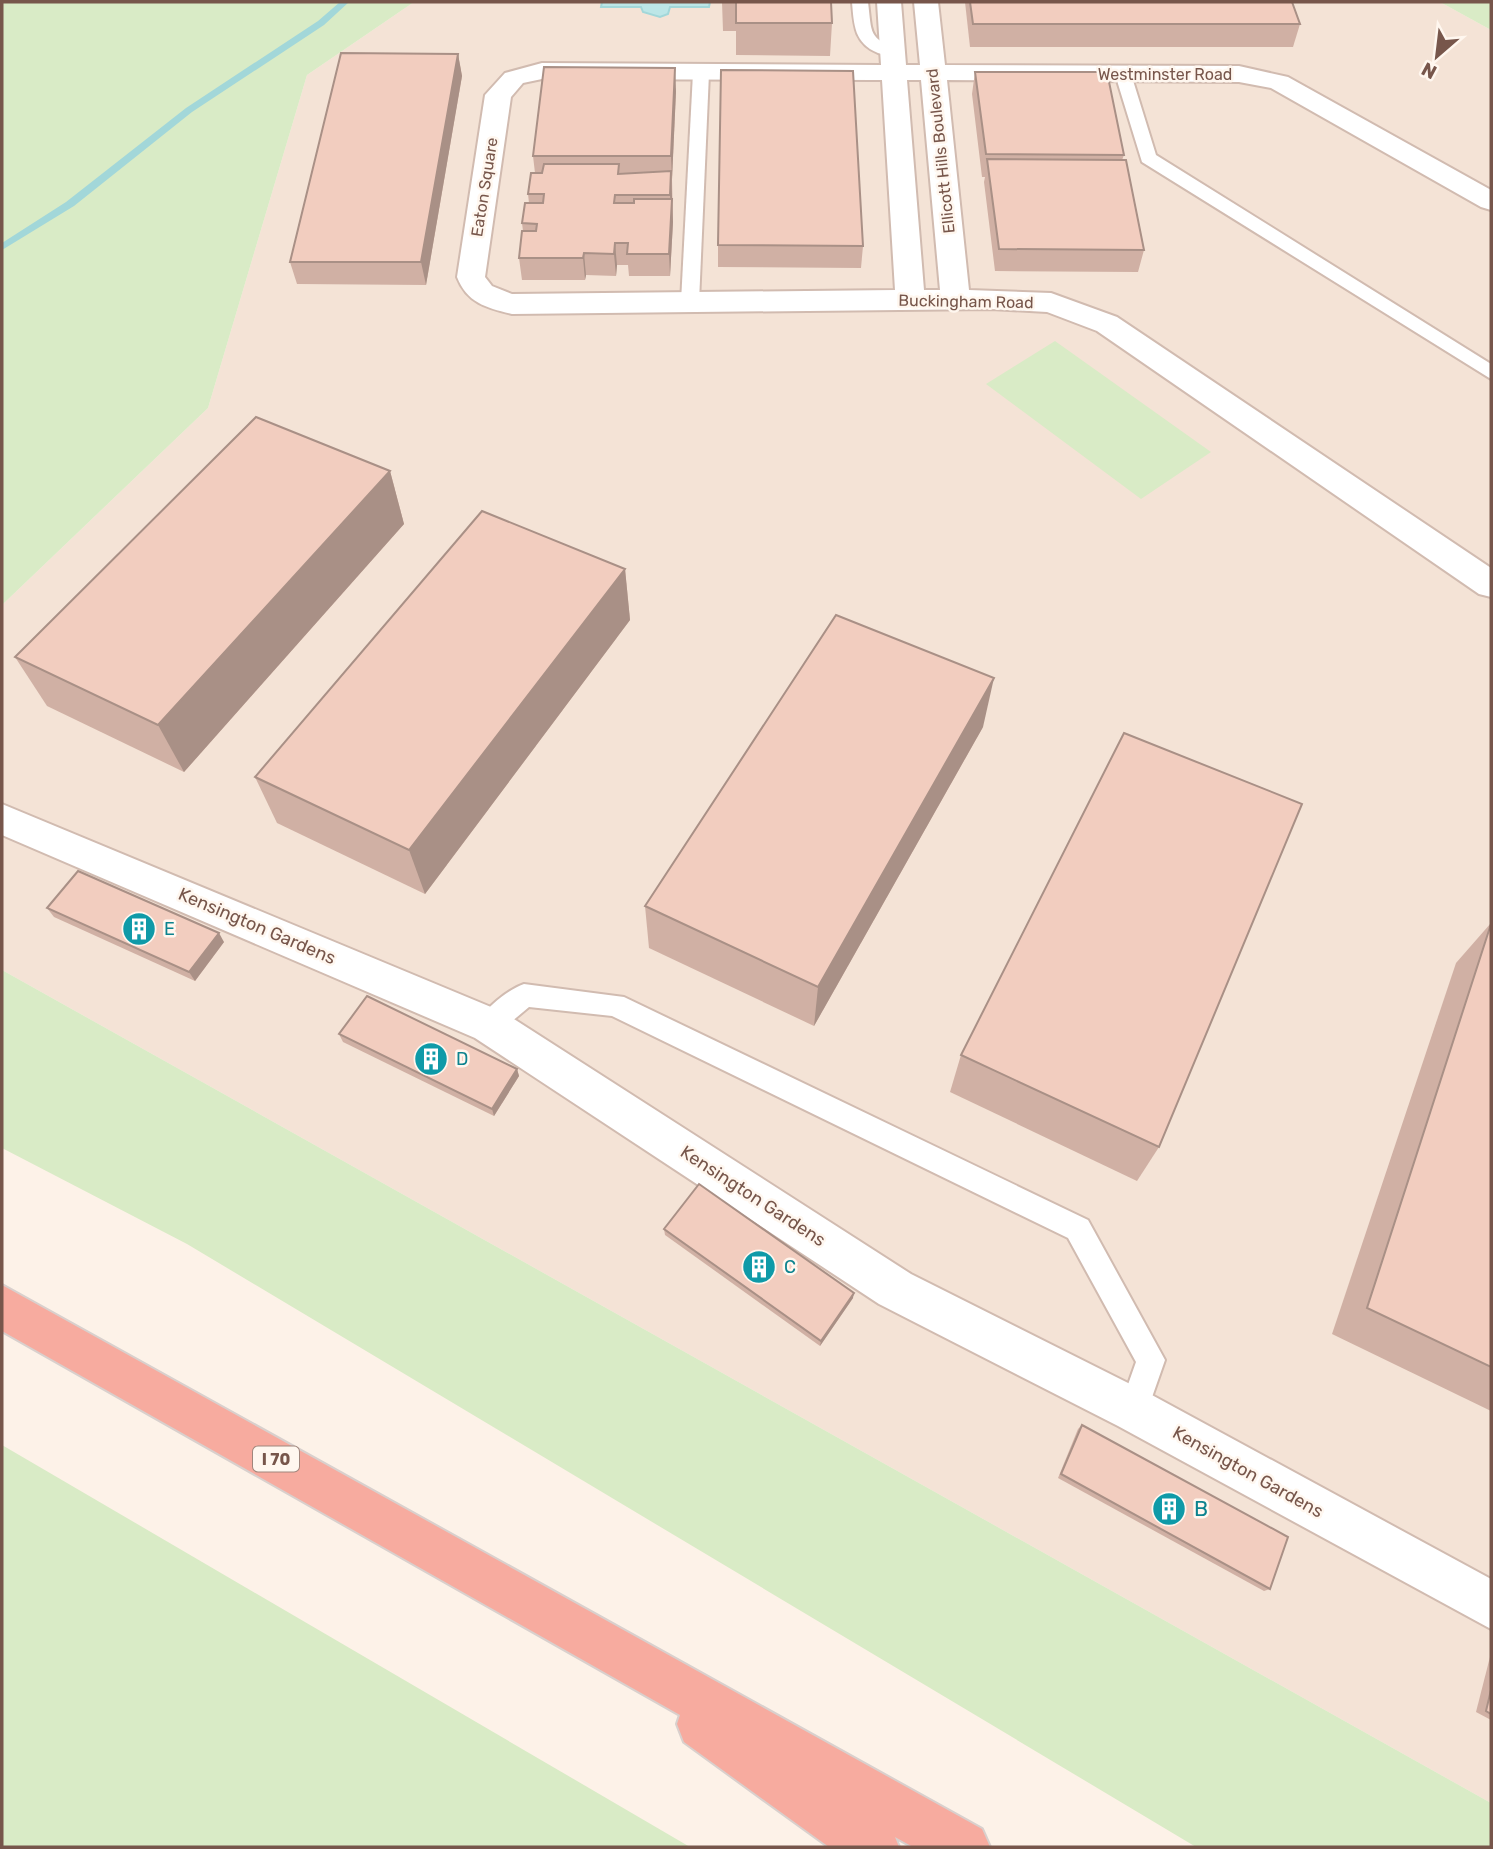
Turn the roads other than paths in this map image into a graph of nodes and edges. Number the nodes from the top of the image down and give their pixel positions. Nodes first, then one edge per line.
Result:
1 (860, 2) edge
2 (890, 2) edge
3 (926, 2) edge
4 (895, 62) junction
5 (932, 72) junction
6 (701, 73) junction
7 (1123, 74) junction
8 (514, 78) joint
9 (1491, 201) edge
10 (485, 296) joint
11 (910, 300) junction
12 (956, 300) junction
13 (690, 302) junction
14 (1491, 373) edge
15 (1491, 585) edge
16 (2, 819) edge
17 (489, 1025) junction
18 (2, 1307) edge
19 (1134, 1410) junction
20 (1491, 1605) edge
21 (549, 1614) junction
22 (873, 1847) edge
23 (964, 1847) edge

1 - 4 lane
2 - 4 street, Ellicott Hills Boulevard
3 - 5 street, Ellicott Hills Boulevard
4 - 5 street, Westminster Road
4 - 6 street, Westminster Road
4 - 11 street, Ellicott Hills Boulevard
5 - 7 street, Westminster Road
5 - 12 street, Ellicott Hills Boulevard
6 - 8 street, Westminster Road
6 - 13 lane
7 - 9 street, Westminster Road
7 - 14 lane
8 - 10 street, Eaton Square
10 - 13 street, Buckingham Road
11 - 12 street, Buckingham Road
11 - 13 street, Buckingham Road
12 - 15 street, Buckingham Road
16 - 17 street, Kensington Gardens
17 - 19 street, Kensington Gardens
17 - 19 lane
18 - 21 highway, I 70
19 - 20 street, Kensington Gardens
21 - 22 highway, I 70
21 - 23 highway

